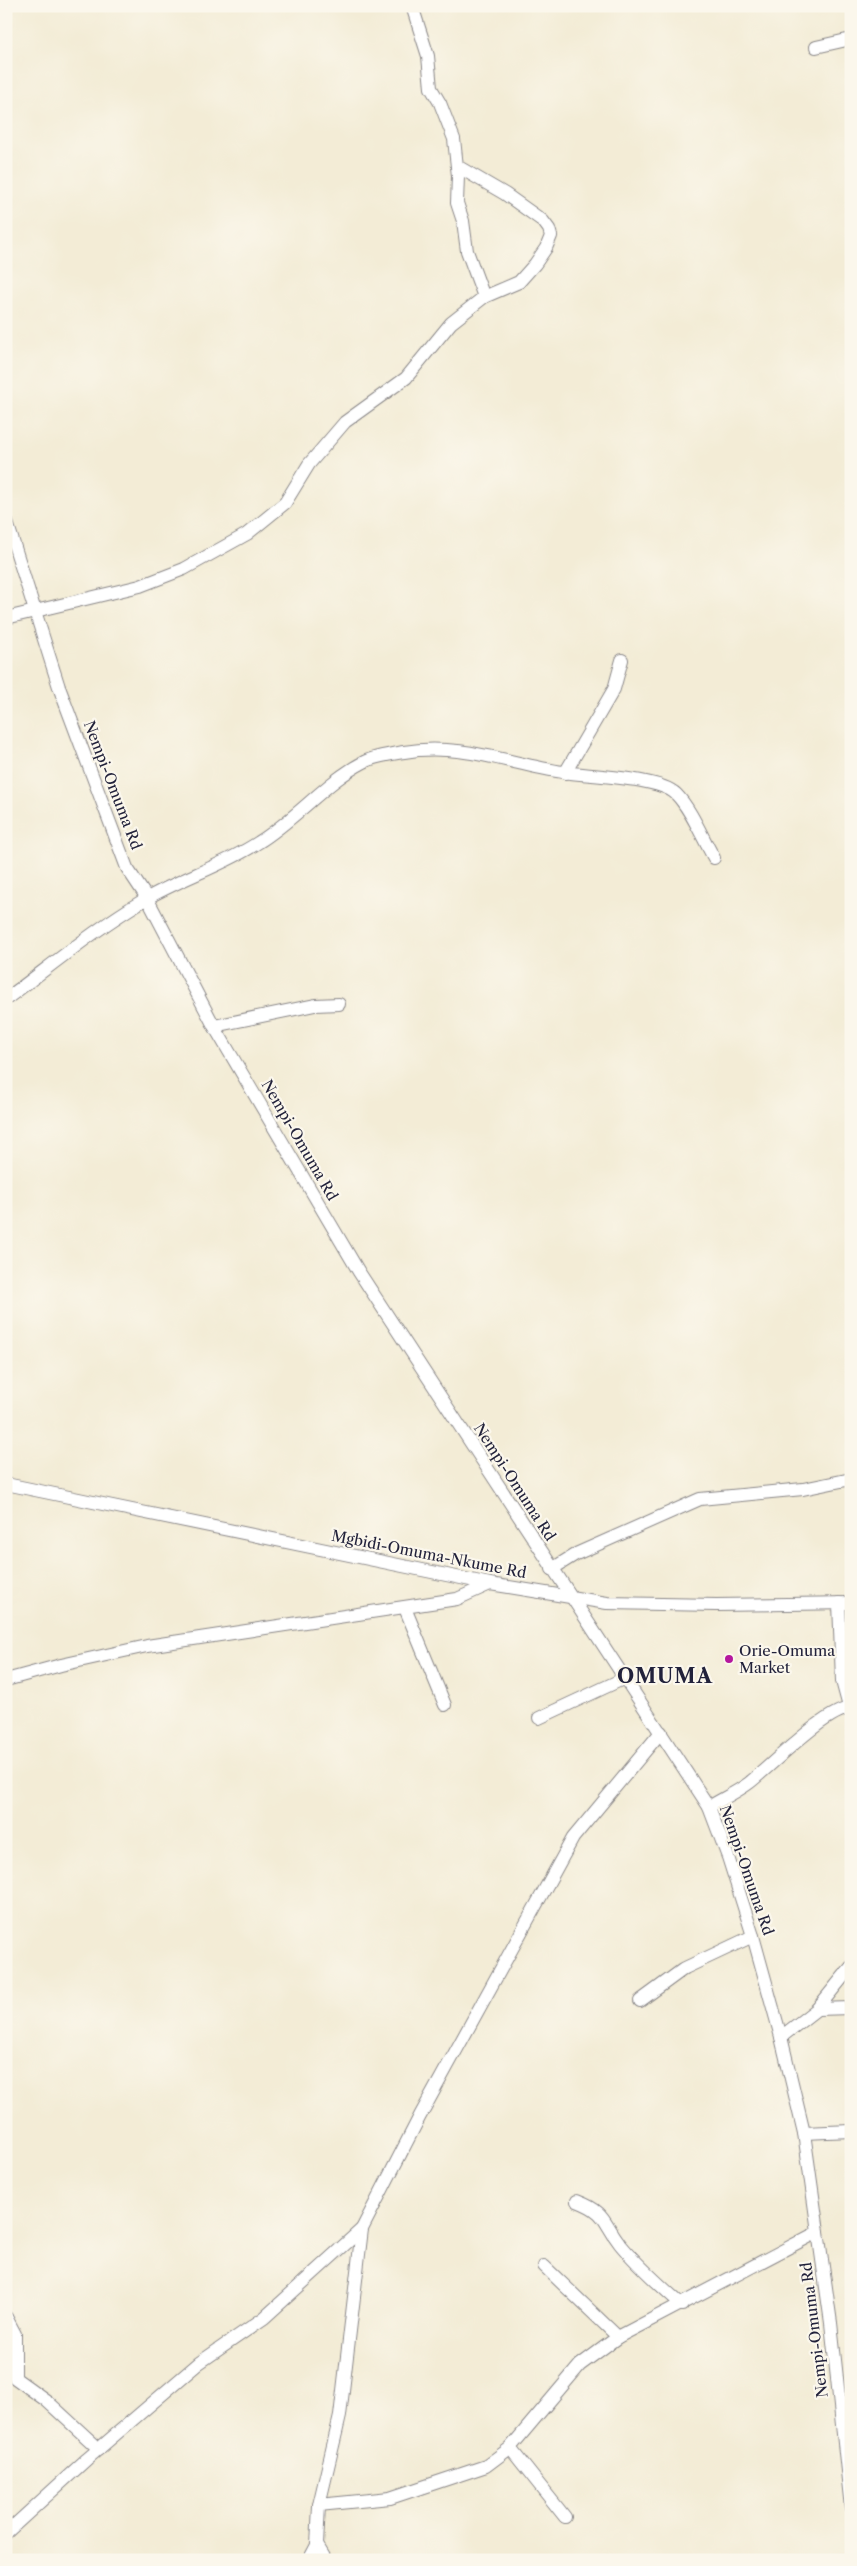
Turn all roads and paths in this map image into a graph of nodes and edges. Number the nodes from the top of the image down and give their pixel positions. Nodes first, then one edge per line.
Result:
1 (412, 6) edge
2 (851, 39) edge
3 (816, 47) dead end
4 (457, 166) junction
5 (484, 297) junction
6 (6, 519) edge
7 (36, 611) junction
8 (6, 618) edge
9 (622, 660) dead end
10 (565, 772) junction
11 (714, 858) dead end
12 (147, 898) junction
13 (6, 999) edge
14 (339, 1004) dead end
15 (214, 1026) junction
16 (851, 1479) edge
17 (6, 1484) edge
18 (552, 1569) junction
19 (490, 1584) junction
20 (573, 1598) junction
21 (845, 1603) edge
22 (405, 1608) junction
23 (624, 1678) junction
24 (6, 1680) edge
25 (445, 1705) dead end
26 (850, 1707) edge
27 (539, 1718) dead end
28 (661, 1732) junction
29 (709, 1807) junction
30 (753, 1936) junction
31 (851, 1967) edge
32 (640, 2001) dead end
33 (851, 2008) edge
34 (817, 2009) junction
35 (781, 2037) junction
36 (851, 2131) edge
37 (804, 2133) junction
38 (577, 2202) dead end
39 (362, 2229) junction
40 (818, 2232) junction
41 (544, 2266) dead end
42 (682, 2304) junction
43 (6, 2317) edge
44 (618, 2337) junction
45 (510, 2448) junction
46 (99, 2449) junction
47 (319, 2505) junction
48 (851, 2508) edge
49 (564, 2517) dead end
50 (6, 2533) edge
51 (317, 2545) junction
52 (309, 2560) edge
53 (326, 2560) edge

1 - 4 street
2 - 3 street
4 - 5 street
4 - 5 street
5 - 7 street
6 - 7 street, Nempi-Omuma Rd
7 - 8 street
7 - 12 street, Nempi-Omuma Rd
9 - 10 street
10 - 11 street
10 - 12 street
12 - 13 street
12 - 15 street, Nempi-Omuma Rd
14 - 15 street
15 - 18 street, Nempi-Omuma Rd
16 - 18 street
17 - 19 street, Mgbidi-Omuma-Nkume Rd
18 - 20 street, Nempi-Omuma Rd
19 - 20 street, Mgbidi-Omuma-Nkume Rd
19 - 22 street
20 - 21 street, Mgbidi-Omuma-Nkume Rd
20 - 23 street, Nempi-Omuma Rd
21 - 26 street
22 - 24 street
22 - 25 street
23 - 27 street
23 - 28 street, Nempi-Omuma Rd
26 - 29 street
28 - 29 street, Nempi-Omuma Rd
28 - 39 street
29 - 30 street, Nempi-Omuma Rd
30 - 32 street
30 - 35 street, Nempi-Omuma Rd
31 - 34 street
33 - 34 street
34 - 35 street
35 - 37 street, Nempi-Omuma Rd
36 - 37 street
37 - 40 street, Nempi-Omuma Rd
38 - 42 street
39 - 46 street
39 - 47 street
40 - 42 street
40 - 48 street, Nempi-Omuma Rd
41 - 44 street
42 - 44 street
43 - 46 street
44 - 45 street
45 - 47 street
45 - 49 street
46 - 50 street
47 - 51 street
51 - 52 street
51 - 53 street

